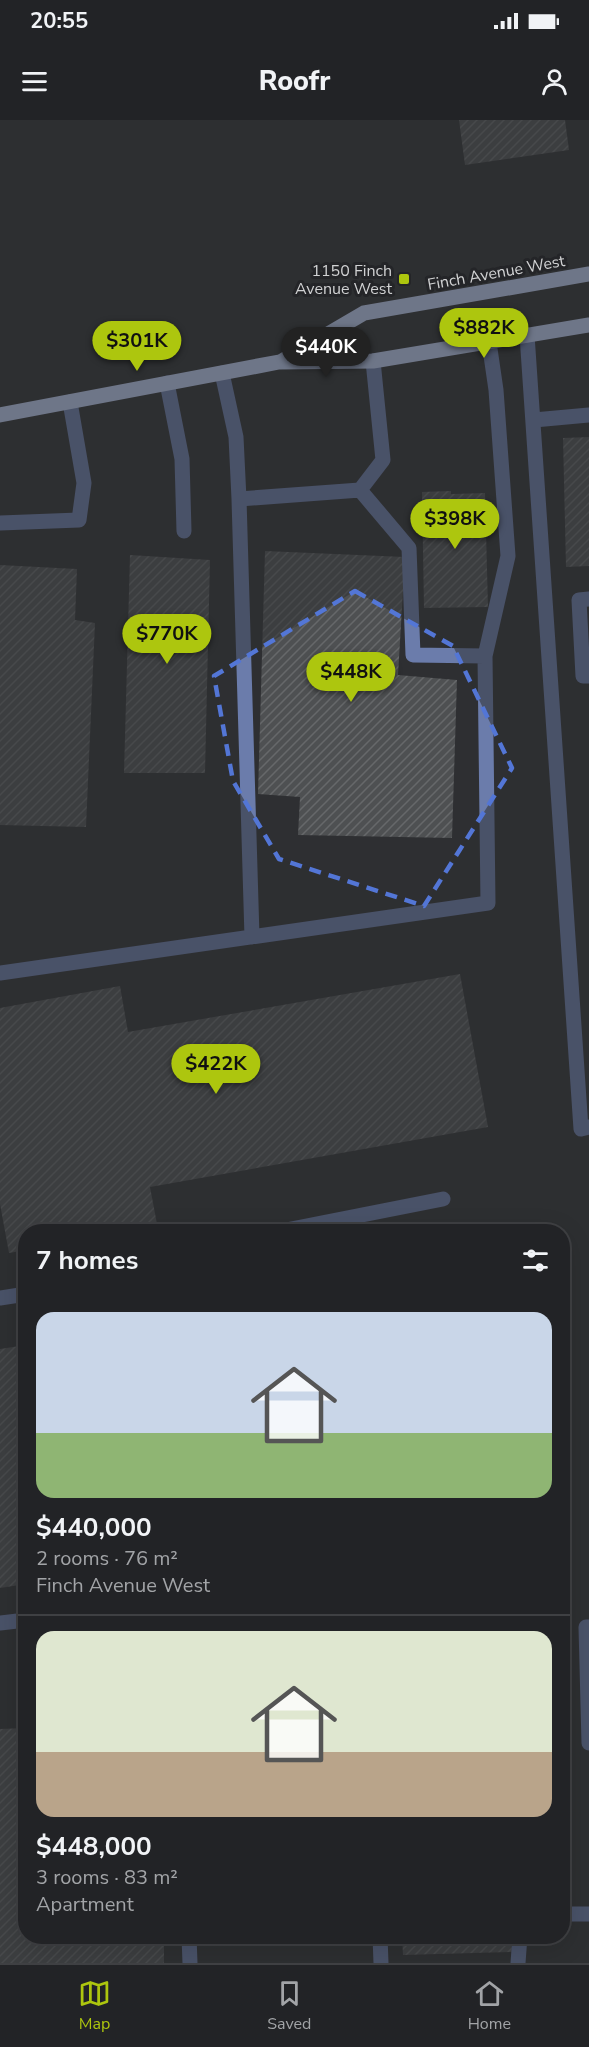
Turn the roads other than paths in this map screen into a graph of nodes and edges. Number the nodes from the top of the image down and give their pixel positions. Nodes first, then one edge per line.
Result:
1 (589, 274) edge
2 (589, 325) edge
3 (527, 335) junction
4 (489, 342) junction
5 (373, 361) junction
6 (279, 362) junction
7 (222, 373) junction
8 (167, 383) junction
9 (70, 402) junction
10 (0, 415) edge
11 (589, 415) edge
12 (534, 420) junction
13 (360, 490) junction
14 (239, 499) junction
15 (0, 523) edge
16 (184, 531) dead end
17 (589, 599) edge
18 (485, 656) junction
19 (589, 676) edge
20 (252, 937) junction
21 (0, 973) edge
22 (589, 1127) edge
23 (443, 1199) dead end
24 (316, 1224) edge
25 (18, 1295) edge
26 (0, 1298) edge
27 (18, 1621) edge
28 (0, 1623) edge
29 (589, 1627) edge
30 (589, 1743) edge
31 (570, 1914) edge
32 (589, 1914) edge
33 (189, 1944) edge
34 (380, 1944) edge
35 (519, 1944) edge
36 (190, 1963) edge
37 (381, 1963) edge
38 (518, 1963) edge

1 - 6 main road, Finch Avenue West
2 - 3 main road, Finch Avenue West
3 - 4 main road, Finch Avenue West
3 - 12 lane
4 - 5 main road, Finch Avenue West
4 - 18 lane
5 - 6 main road, Finch Avenue West
5 - 13 lane
6 - 7 main road, Finch Avenue West
7 - 8 main road, Finch Avenue West
7 - 14 lane
8 - 9 main road, Finch Avenue West
8 - 16 lane
9 - 10 main road, Finch Avenue West
9 - 15 lane
11 - 12 lane
12 - 22 lane
13 - 14 lane
13 - 18 lane
14 - 20 lane
17 - 19 lane
18 - 20 lane
20 - 21 lane
23 - 24 lane
25 - 26 lane
27 - 28 lane
29 - 30 lane
31 - 32 lane
33 - 36 lane
34 - 37 lane
35 - 38 lane

